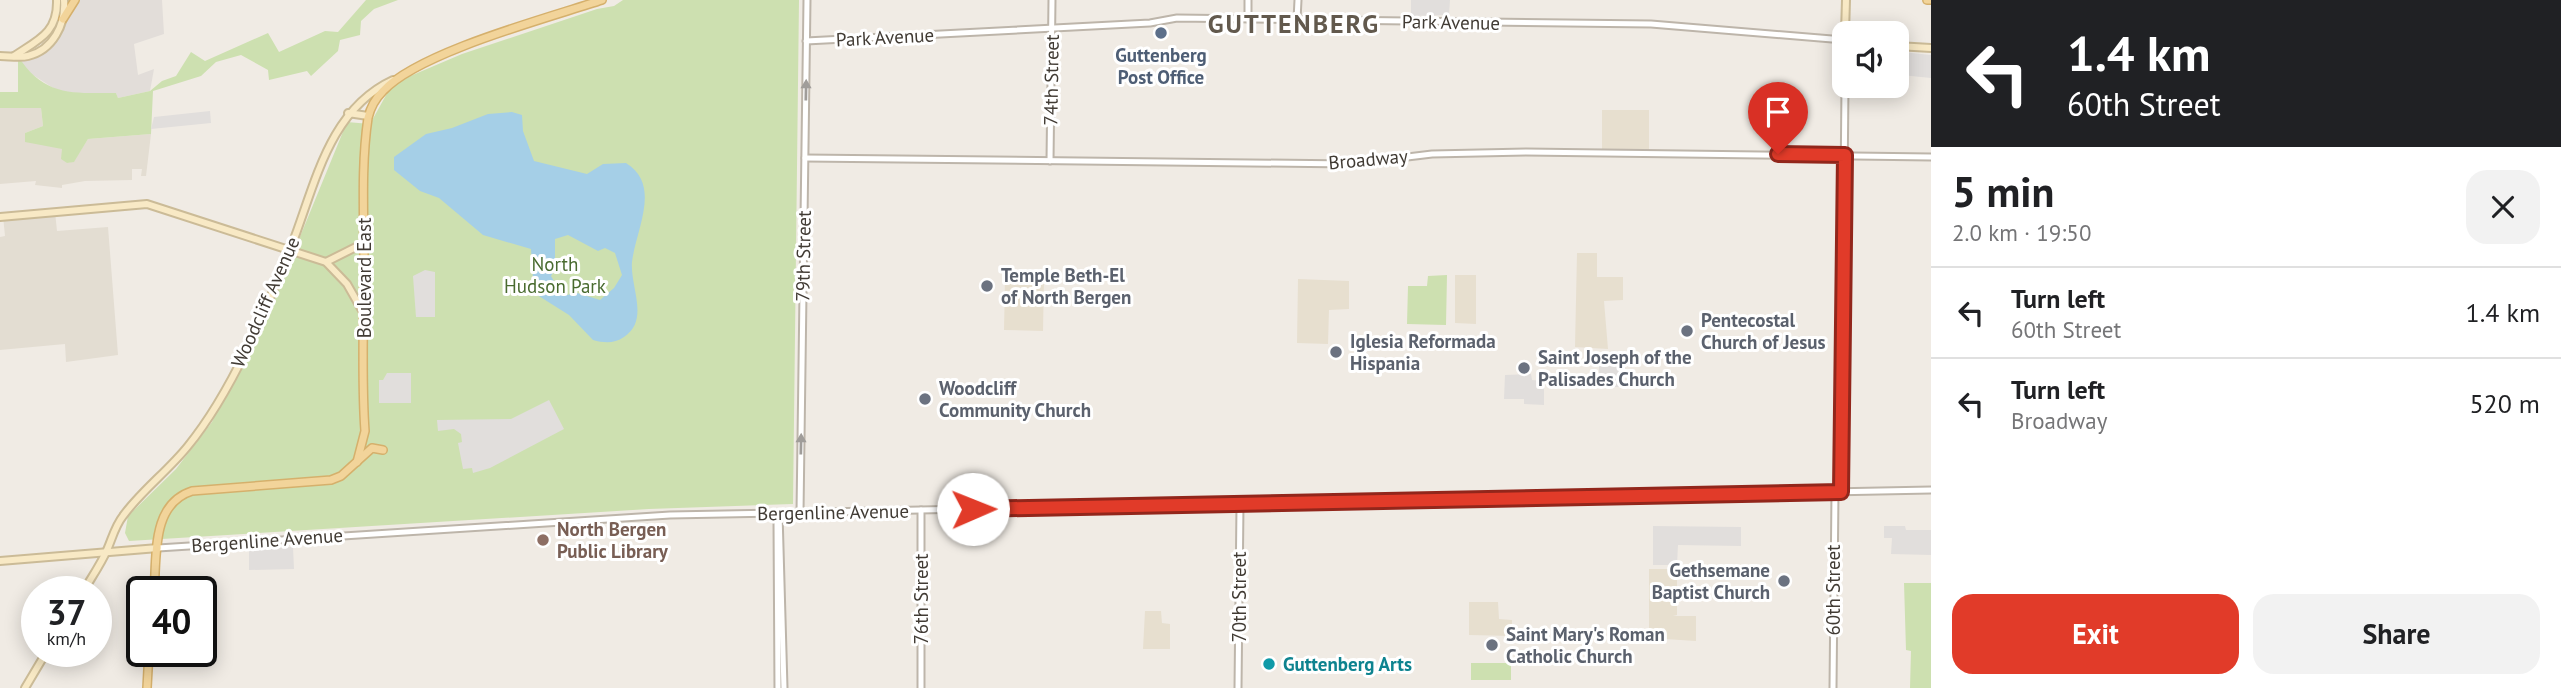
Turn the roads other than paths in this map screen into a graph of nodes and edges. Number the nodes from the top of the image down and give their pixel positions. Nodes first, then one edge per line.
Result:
1 (57, 0) edge
2 (64, 0) edge
3 (75, 0) edge
4 (602, 0) edge
5 (807, 0) edge
6 (1052, 0) edge
7 (1248, 0) edge
8 (1298, 0) edge
9 (1846, 0) edge
10 (63, 19) junction
11 (1248, 19) junction
12 (1297, 20) junction
13 (1845, 21) edge
14 (1052, 28) junction
15 (1832, 39) edge
16 (806, 41) junction
17 (1909, 47) edge
18 (1931, 48) edge
19 (0, 56) edge
20 (14, 56) junction
21 (398, 78) junction
22 (1845, 98) edge
23 (348, 113) junction
24 (368, 116) junction
25 (1845, 155) junction
26 (1931, 157) edge
27 (805, 158) junction
28 (1051, 160) junction
29 (0, 216) edge
30 (364, 243) junction
31 (290, 249) junction
32 (326, 262) junction
33 (364, 313) junction
34 (383, 450) dead end
35 (357, 462) junction
36 (1931, 490) edge
37 (1838, 492) junction
38 (1240, 505) junction
39 (921, 510) junction
40 (779, 513) junction
41 (800, 513) junction
42 (114, 534) junction
43 (158, 548) junction
44 (130, 550) junction
45 (110, 552) junction
46 (0, 561) edge
47 (94, 576) edge
48 (155, 576) edge
49 (37, 667) edge
50 (148, 667) edge
51 (25, 688) edge
52 (147, 688) edge
53 (778, 688) edge
54 (784, 688) edge
55 (921, 688) edge
56 (1238, 688) edge
57 (1833, 688) edge

1 - 20 main road
2 - 10 main road
3 - 10 main road
4 - 21 main road
5 - 16 street, 79th Street
6 - 14 street, 74th Street
7 - 11 street
8 - 12 street
9 - 13 main road
10 - 20 main road
11 - 12 street, Park Avenue
11 - 14 street, Park Avenue
12 - 15 street, Park Avenue
14 - 16 street, Park Avenue
14 - 28 street, 74th Street
27 -> 16 street, 79th Street
17 - 18 main road
19 - 20 main road
21 - 23 main road, Woodcliff Avenue
21 - 24 main road
22 - 25 street, 60th Street
23 - 24 main road
23 - 31 main road, Woodcliff Avenue
24 - 30 main road, Boulevard East
25 - 26 street, Broadway
25 - 28 street, Broadway
25 - 37 street, 60th Street
27 - 28 street, Broadway
41 -> 27 street, 79th Street
29 - 31 main road
30 - 32 main road
30 - 33 main road, Boulevard East
31 - 32 main road
31 - 42 main road, Woodcliff Avenue
32 - 33 main road
33 - 35 main road, Boulevard East
34 - 35 main road
35 - 43 main road
36 - 37 street, Bergenline Avenue
37 - 38 street, Bergenline Avenue
37 - 57 street, 60th Street
38 - 39 street, Bergenline Avenue
38 - 56 street, 70th Street
39 - 41 street, Bergenline Avenue
39 - 55 street, 76th Street
40 - 41 street, Bergenline Avenue
40 - 43 street, Bergenline Avenue
40 - 53 street
40 - 54 street
42 - 44 main road
42 - 45 main road
43 - 44 main road, Bergenline Avenue
43 - 48 main road
44 - 45 main road, Bergenline Avenue
45 - 46 main road, Bergenline Avenue
45 - 47 main road
49 - 51 main road
50 - 52 main road

